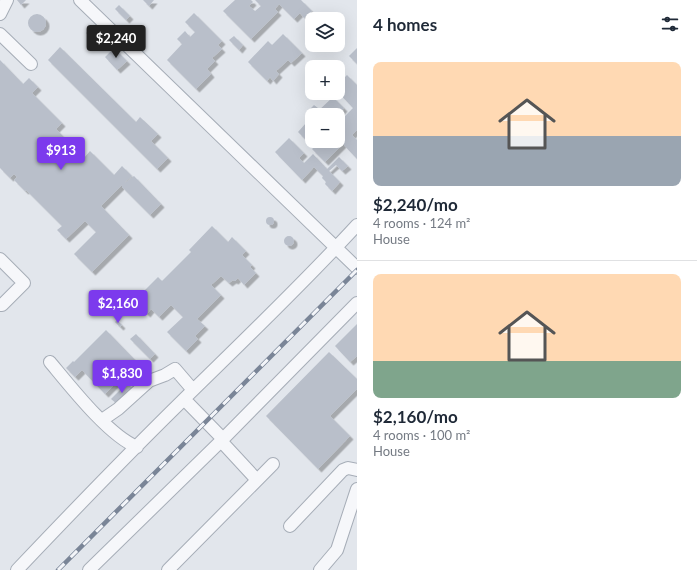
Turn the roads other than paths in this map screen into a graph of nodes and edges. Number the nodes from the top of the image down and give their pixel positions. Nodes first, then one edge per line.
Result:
1 (7, 0) edge
2 (80, 0) edge
3 (0, 14) edge
4 (0, 34) edge
5 (31, 64) dead end
6 (357, 225) edge
7 (337, 248) junction
8 (0, 259) edge
9 (357, 268) edge
10 (357, 303) edge
11 (0, 305) edge
12 (50, 362) dead end
13 (193, 390) junction
14 (184, 399) junction
15 (102, 420) junction
16 (222, 440) junction
17 (137, 447) junction
18 (273, 464) dead end
19 (357, 470) edge
20 (257, 480) junction
21 (357, 489) edge
22 (290, 526) dead end
23 (18, 570) edge
24 (89, 570) edge
25 (168, 570) edge
26 (320, 570) edge

1 - 3 lane
2 - 7 lane
4 - 5 lane
6 - 7 lane
7 - 9 lane
7 - 13 lane
8 - 11 lane
10 - 16 lane
12 - 15 lane
13 - 14 lane
13 - 15 lane
14 - 16 lane
14 - 17 lane
15 - 17 lane
16 - 20 lane
16 - 24 lane
17 - 23 lane
18 - 20 lane
19 - 22 lane
20 - 25 lane
21 - 26 lane

